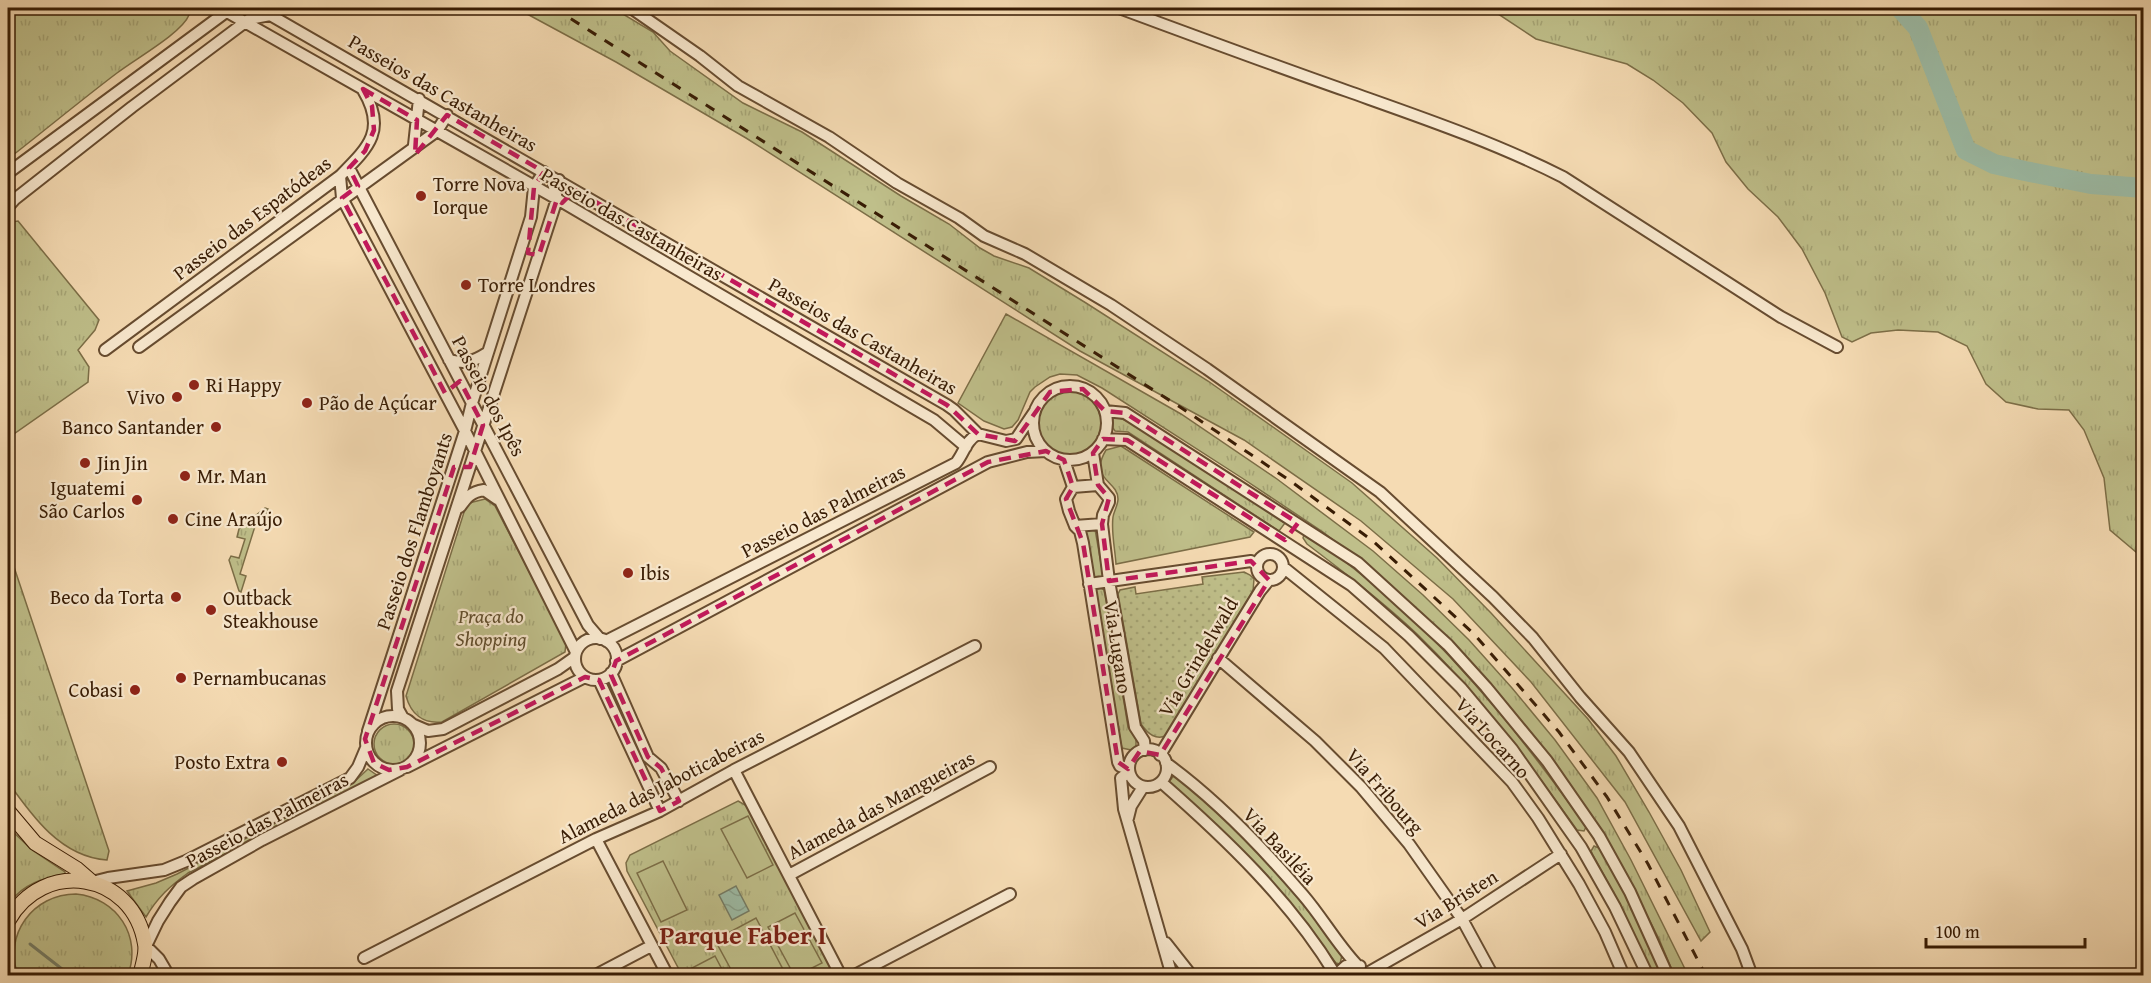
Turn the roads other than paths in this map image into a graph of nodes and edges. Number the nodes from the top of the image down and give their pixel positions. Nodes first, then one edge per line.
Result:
1 (258, 8) edge
2 (631, 8) edge
3 (1119, 8) edge
4 (223, 10) edge
5 (270, 15) junction
6 (244, 22) junction
7 (363, 89) junction
8 (401, 89) junction
9 (419, 99) junction
10 (392, 106) junction
11 (447, 115) junction
12 (417, 120) junction
13 (437, 130) junction
14 (414, 145) junction
15 (349, 168) junction
16 (544, 172) junction
17 (8, 173) edge
18 (340, 176) junction
19 (559, 180) junction
20 (358, 186) junction
21 (534, 187) junction
22 (575, 190) junction
23 (342, 198) junction
24 (561, 202) junction
25 (8, 207) edge
26 (531, 217) junction
27 (548, 225) junction
28 (387, 240) junction
29 (369, 250) junction
30 (139, 347) dead end
31 (1837, 347) dead end
32 (443, 348) junction
33 (105, 350) dead end
34 (424, 352) junction
35 (487, 353) junction
36 (449, 360) junction
37 (500, 374) junction
38 (481, 375) junction
39 (460, 381) junction
40 (445, 393) junction
41 (472, 403) junction
42 (947, 405) junction
43 (1035, 411) junction
44 (1105, 411) junction
45 (934, 420) junction
46 (483, 425) junction
47 (465, 431) junction
48 (978, 434) junction
49 (1103, 439) junction
50 (476, 451) junction
51 (964, 451) junction
52 (1046, 451) junction
53 (1093, 453) junction
54 (1064, 460) junction
55 (988, 462) junction
56 (454, 467) junction
57 (506, 468) junction
58 (468, 472) junction
59 (489, 478) junction
60 (1098, 485) junction
61 (1073, 487) junction
62 (502, 503) junction
63 (454, 515) junction
64 (1298, 523) junction
65 (1102, 524) junction
66 (1075, 526) junction
67 (1285, 540) junction
68 (1256, 564) junction
69 (1283, 567) junction
70 (1269, 580) junction
71 (1109, 581) junction
72 (1089, 584) junction
73 (603, 640) junction
74 (975, 646) dead end
75 (575, 655) junction
76 (1218, 658) junction
77 (616, 661) junction
78 (611, 674) junction
79 (585, 677) junction
80 (599, 680) junction
81 (403, 718) junction
82 (414, 726) junction
83 (368, 731) junction
84 (366, 748) junction
85 (1144, 750) junction
86 (648, 757) junction
87 (1163, 759) junction
88 (637, 763) junction
89 (990, 767) dead end
90 (404, 768) junction
91 (734, 770) junction
92 (1128, 771) junction
93 (1161, 782) junction
94 (1143, 787) junction
95 (679, 801) junction
96 (8, 811) edge
97 (660, 811) junction
98 (1128, 819) junction
99 (1599, 836) junction
100 (596, 839) junction
101 (1581, 847) junction
102 (1561, 855) junction
103 (789, 875) junction
104 (92, 882) junction
105 (1010, 894) dead end
106 (1462, 919) junction
107 (8, 921) edge
108 (1163, 941) junction
109 (146, 946) junction
110 (651, 946) junction
111 (364, 958) dead end
112 (1357, 965) junction
113 (1370, 974) edge
114 (140, 975) edge
115 (169, 975) edge
116 (594, 975) edge
117 (668, 975) edge
118 (841, 975) edge
119 (853, 975) edge
120 (1172, 975) edge
121 (1192, 975) edge
122 (1335, 975) edge
123 (1493, 975) edge
124 (1624, 975) edge
125 (1648, 975) edge
126 (1668, 975) edge
127 (1752, 975) edge

1 - 5 street, Passeios das Castanheiras
2 - 127 street
3 - 31 street
4 - 6 street, Passeio das Castanheiras
4 - 17 street
5 - 6 street
5 - 8 street, Passeios das Castanheiras
6 - 7 street, Passeio das Castanheiras
6 - 25 street
7 - 10 street, Passeio das Castanheiras
7 - 15 street, Passeio das Espatódeas
8 - 9 street, Passeios das Castanheiras
8 - 10 street
9 - 11 street, Passeios das Castanheiras
9 - 12 street
10 - 12 street, Passeio das Castanheiras
11 - 13 street
11 - 16 street, Passeios das Castanheiras
12 - 13 street, Passeio das Castanheiras
12 - 14 street
13 - 14 street, Passeio das Espatódeas
13 - 21 street, Passeio das Castanheiras
14 - 20 street, Passeio das Espatódeas
15 - 18 street, Passeio das Espatódeas
15 - 20 street, Passeio dos Ipês
16 - 19 street, Passeios das Castanheiras
16 - 21 street, Passeio dos Flamboyants
18 - 23 street
18 - 33 street, Passeio das Espatódeas
19 - 22 street, Passeios das Castanheiras
19 - 24 street, Passeio dos Flamboyants
20 - 23 street, Passeio das Espatódeas
20 - 28 street, Passeio dos Ipês
21 - 24 street, Passeio das Castanheiras
21 - 26 street, Passeio dos Flamboyants
22 - 24 street
22 - 42 street, Passeios das Castanheiras
23 - 29 street, Passeio dos Ipês
23 - 30 street, Passeio das Espatódeas
24 - 27 street, Passeio dos Flamboyants
24 - 45 street, Passeio das Castanheiras
26 - 27 street
26 - 35 street, Passeio dos Flamboyants
27 - 37 street, Passeio dos Flamboyants
28 - 29 street
28 - 32 street, Passeio dos Ipês
29 - 34 street, Passeio dos Ipês
32 - 34 street
32 - 36 street, Passeio dos Ipês
34 - 40 street, Passeio dos Ipês
35 - 36 street
35 - 38 street, Passeio dos Flamboyants
36 - 39 street, Passeio dos Ipês
37 - 38 street
37 - 46 street, Passeio dos Flamboyants
38 - 41 street, Passeio dos Flamboyants
39 - 40 street
39 - 41 street, Passeio dos Ipês
40 - 47 street, Passeio dos Ipês
41 - 46 street, Passeio dos Ipês
41 - 47 street, Passeio dos Flamboyants
42 - 45 street
42 - 48 street, Passeios das Castanheiras
43 - 44 street
43 - 48 street
43 - 52 street
44 - 49 street
44 - 64 street
45 - 51 street, Passeio das Castanheiras
46 - 50 street, Passeio dos Flamboyants
46 - 57 street, Passeio dos Ipês
47 - 50 street, Passeio dos Ipês
47 - 56 street, Passeio dos Flamboyants
48 - 51 street, Passeio das Palmeiras
49 - 53 street
49 - 67 street
50 - 58 street, Passeio dos Flamboyants
50 - 59 street, Passeio dos Ipês
51 - 55 street
51 - 73 street, Passeio das Palmeiras
52 - 54 street
52 - 55 street, Passeio das Palmeiras
53 - 54 street
53 - 60 street, Via Lugano
54 - 61 street, Via Lugano
55 - 77 street, Passeio das Palmeiras
56 - 58 street
56 - 83 street, Passeio dos Flamboyants
57 - 59 street
57 - 73 street, Passeio dos Ipês
58 - 63 street, Passeio dos Flamboyants
59 - 62 street, Passeio dos Ipês
60 - 61 street
60 - 65 street, Via Lugano
61 - 66 street, Via Lugano
62 - 63 street
62 - 75 street, Passeio dos Ipês
63 - 81 street, Passeio dos Flamboyants
64 - 67 street
64 - 99 street
65 - 66 street
65 - 71 street, Via Lugano
66 - 72 street, Via Lugano
67 - 101 street
68 - 69 street
68 - 70 street
68 - 71 street
69 - 70 street
69 - 102 street, Via Locarno
70 - 76 street, Via Grindelwald
71 - 72 street
71 - 85 street, Via Lugano
72 - 92 street, Via Lugano
73 - 75 street
73 - 77 street
74 - 91 street, Alameda das Jaboticabeiras
75 - 79 street
75 - 82 street
76 - 87 street, Via Grindelwald
76 - 106 street, Via Fribourg
77 - 78 street
78 - 80 street
78 - 86 street
79 - 80 street
79 - 90 street, Passeio das Palmeiras
80 - 88 street
81 - 82 street
81 - 83 street
82 - 90 street
83 - 84 street
84 - 90 street
84 - 104 street, Passeio das Palmeiras
85 - 87 street
85 - 92 street
86 - 88 street
86 - 95 street
87 - 93 street
87 - 112 street, Via Basiléia
88 - 97 street
89 - 103 street, Alameda das Mangueiras
90 - 109 street, Passeio das Palmeiras
91 - 95 street, Alameda das Jaboticabeiras
91 - 103 street
92 - 94 street
92 - 98 street
93 - 94 street
93 - 122 street, Via Basiléia
94 - 98 street
95 - 97 street, Alameda das Jaboticabeiras
96 - 104 main road
97 - 100 street, Alameda das Jaboticabeiras
98 - 108 street
99 - 101 street
99 - 126 street
100 - 110 street
100 - 111 street, Alameda das Jaboticabeiras
101 - 125 street
102 - 106 street, Via Bristen
102 - 124 street, Via Locarno
103 - 118 street
104 - 107 main road
104 - 109 main road
105 - 119 street
106 - 113 street, Via Bristen
106 - 123 street, Via Fribourg
108 - 120 street
108 - 121 street
109 - 114 main road
109 - 115 street
110 - 116 street
110 - 117 street
112 - 113 street
112 - 122 street

